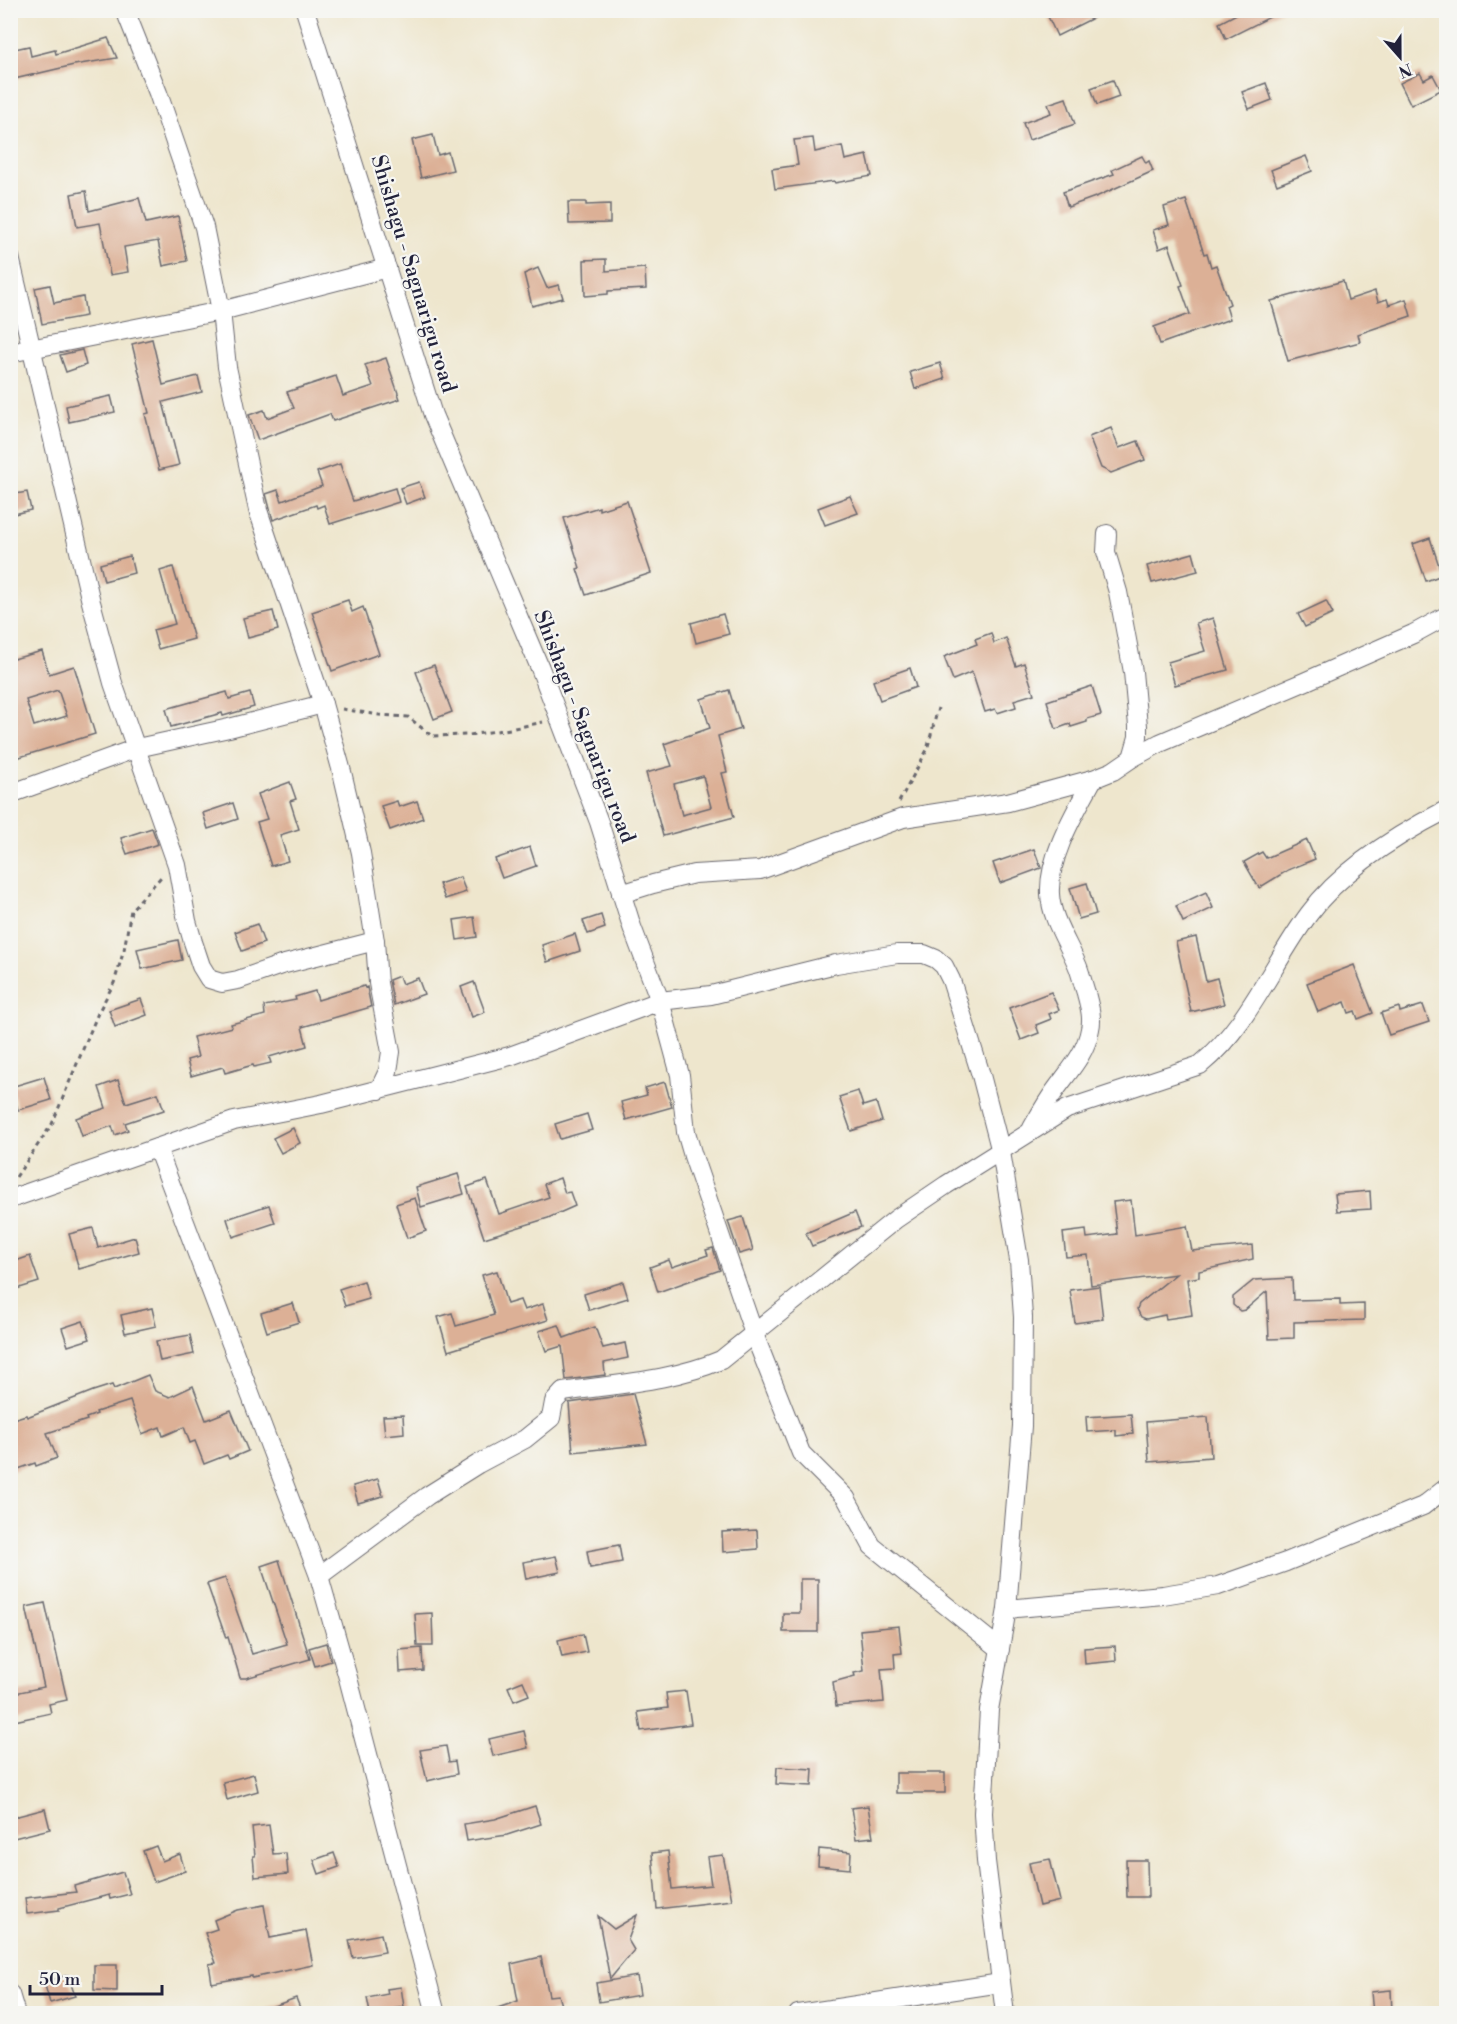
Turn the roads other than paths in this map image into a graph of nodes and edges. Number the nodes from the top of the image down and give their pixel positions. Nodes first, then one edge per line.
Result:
1 (124, 10) edge
2 (305, 10) edge
3 (10, 257) edge
4 (387, 268) junction
5 (221, 311) junction
6 (32, 349) junction
7 (10, 353) edge
8 (1107, 534) dead end
9 (1446, 616) edge
10 (323, 704) junction
11 (137, 748) junction
12 (1132, 758) junction
13 (1093, 779) junction
14 (10, 794) edge
15 (1446, 810) edge
16 (621, 894) junction
17 (375, 941) junction
18 (660, 1001) junction
19 (379, 1089) junction
20 (1029, 1132) junction
21 (157, 1148) junction
22 (1001, 1152) junction
23 (10, 1199) edge
24 (754, 1334) junction
25 (1442, 1494) edge
26 (319, 1576) junction
27 (1006, 1609) junction
28 (1000, 1649) junction
29 (1001, 1983) junction
30 (10, 1994) edge
31 (15, 2013) edge
32 (436, 2013) edge
33 (798, 2013) edge
34 (1005, 2013) edge

1 - 5 street
2 - 4 street, Shishagu - Sagnarigu road
3 - 6 street
4 - 5 street
4 - 16 street, Shishagu - Sagnarigu road
5 - 6 street
5 - 10 street
6 - 7 street
6 - 11 street
8 - 12 street
9 - 12 street
10 - 11 street
10 - 17 street
11 - 14 street
11 - 17 street
12 - 13 street
13 - 16 street
13 - 20 street
15 - 20 street
16 - 18 street, Shishagu - Sagnarigu road
17 - 19 street
18 - 19 street
18 - 22 street
18 - 24 street, Shishagu - Sagnarigu road
19 - 21 street
20 - 22 street
21 - 23 street
21 - 26 street
22 - 24 street
22 - 27 street
24 - 26 street
24 - 28 street, Shishagu - Sagnarigu road
25 - 27 street
26 - 32 street
27 - 28 street
28 - 29 street
29 - 33 street
29 - 34 street
30 - 31 street

